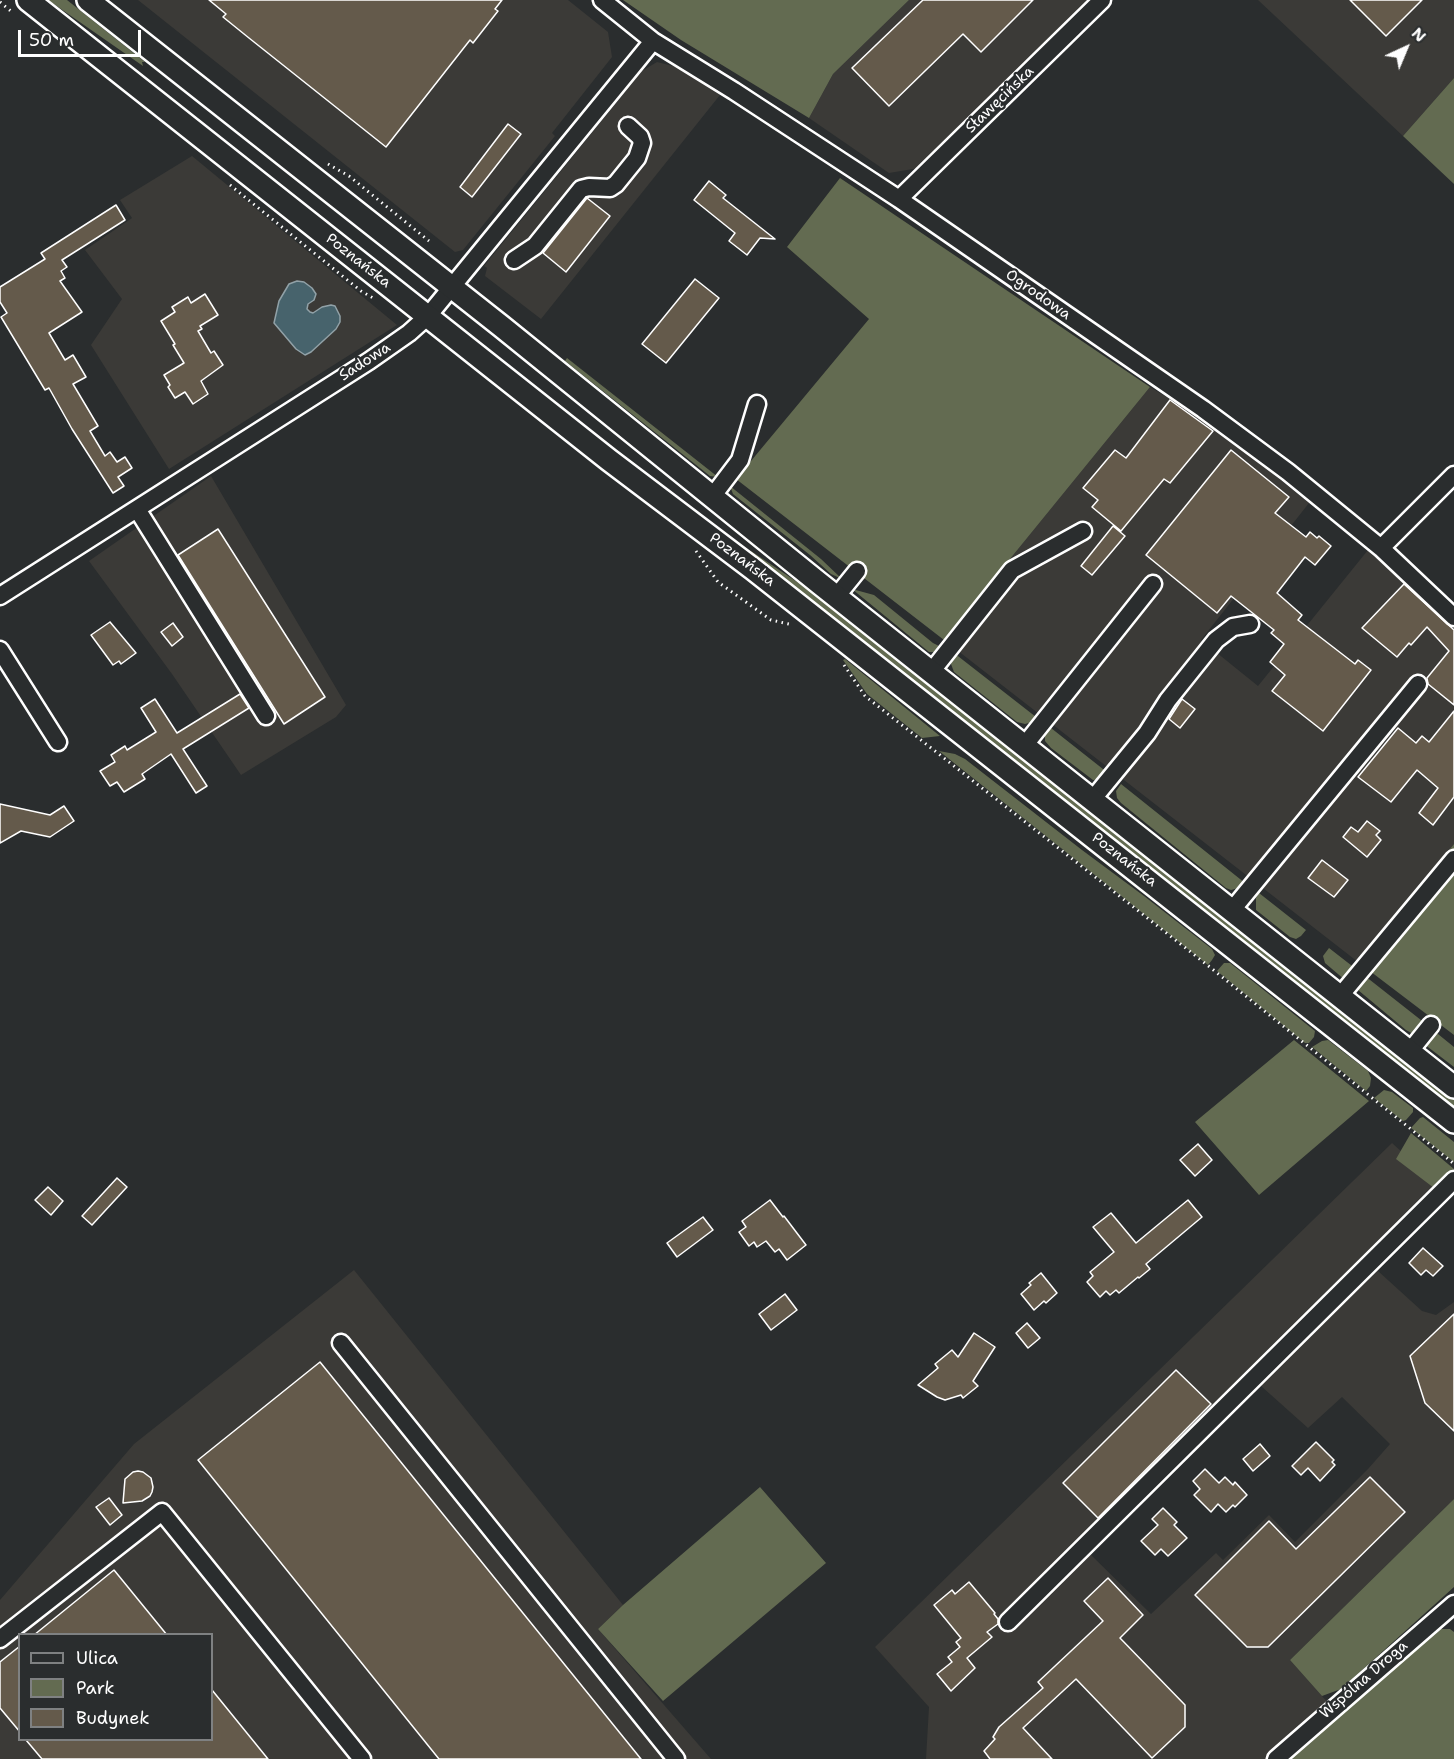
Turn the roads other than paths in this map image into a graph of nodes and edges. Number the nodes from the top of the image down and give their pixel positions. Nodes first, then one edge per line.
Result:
1 (28, 0) edge
2 (88, 0) edge
3 (602, 0) edge
4 (1102, 0) edge
5 (653, 41) junction
6 (628, 126) dead end
7 (899, 200) junction
8 (514, 260) dead end
9 (452, 287) junction
10 (428, 316) junction
11 (757, 404) dead end
12 (1454, 475) edge
13 (712, 497) junction
14 (137, 508) junction
15 (1083, 531) dead end
16 (1381, 548) junction
17 (857, 571) dead end
18 (1153, 584) dead end
19 (0, 596) edge
20 (836, 597) junction
21 (1454, 617) edge
22 (1250, 624) dead end
23 (0, 650) edge
24 (931, 672) junction
25 (1418, 684) dead end
26 (266, 716) dead end
27 (58, 742) dead end
28 (1024, 746) junction
29 (1092, 800) junction
30 (1454, 859) edge
31 (1232, 910) junction
32 (1340, 996) junction
33 (1431, 1025) dead end
34 (1410, 1051) junction
35 (1454, 1087) edge
36 (1454, 1122) edge
37 (1454, 1180) edge
38 (341, 1343) dead end
39 (1454, 1604) edge
40 (1008, 1622) dead end
41 (0, 1639) edge
42 (362, 1759) edge
43 (676, 1759) edge
44 (1276, 1759) edge

1 - 10 main road, Poznańska
2 - 9 main road, Poznańska
3 - 5 street, Ogrodowa
4 - 7 street, Sławęcińska
5 - 7 street, Ogrodowa
5 - 9 street, Sadowa
6 - 8 street
7 - 16 street, Ogrodowa
9 - 10 street, Sadowa
9 - 13 main road, Poznańska
10 - 14 street, Sadowa
10 - 36 main road, Poznańska
11 - 13 street
12 - 16 street
13 - 20 main road, Poznańska
14 - 19 street, Sadowa
14 - 26 street
15 - 24 street
16 - 21 street, Ogrodowa
17 - 20 street
18 - 28 street
20 - 24 main road, Poznańska
22 - 29 street
23 - 27 street
24 - 28 main road, Poznańska
25 - 31 street
28 - 29 main road, Poznańska
29 - 31 main road, Poznańska
30 - 32 street
31 - 32 main road, Poznańska
32 - 34 main road, Poznańska
33 - 34 street
34 - 35 main road, Poznańska
37 - 40 street
38 - 43 street
39 - 44 street, Wspólna Droga
41 - 42 street

